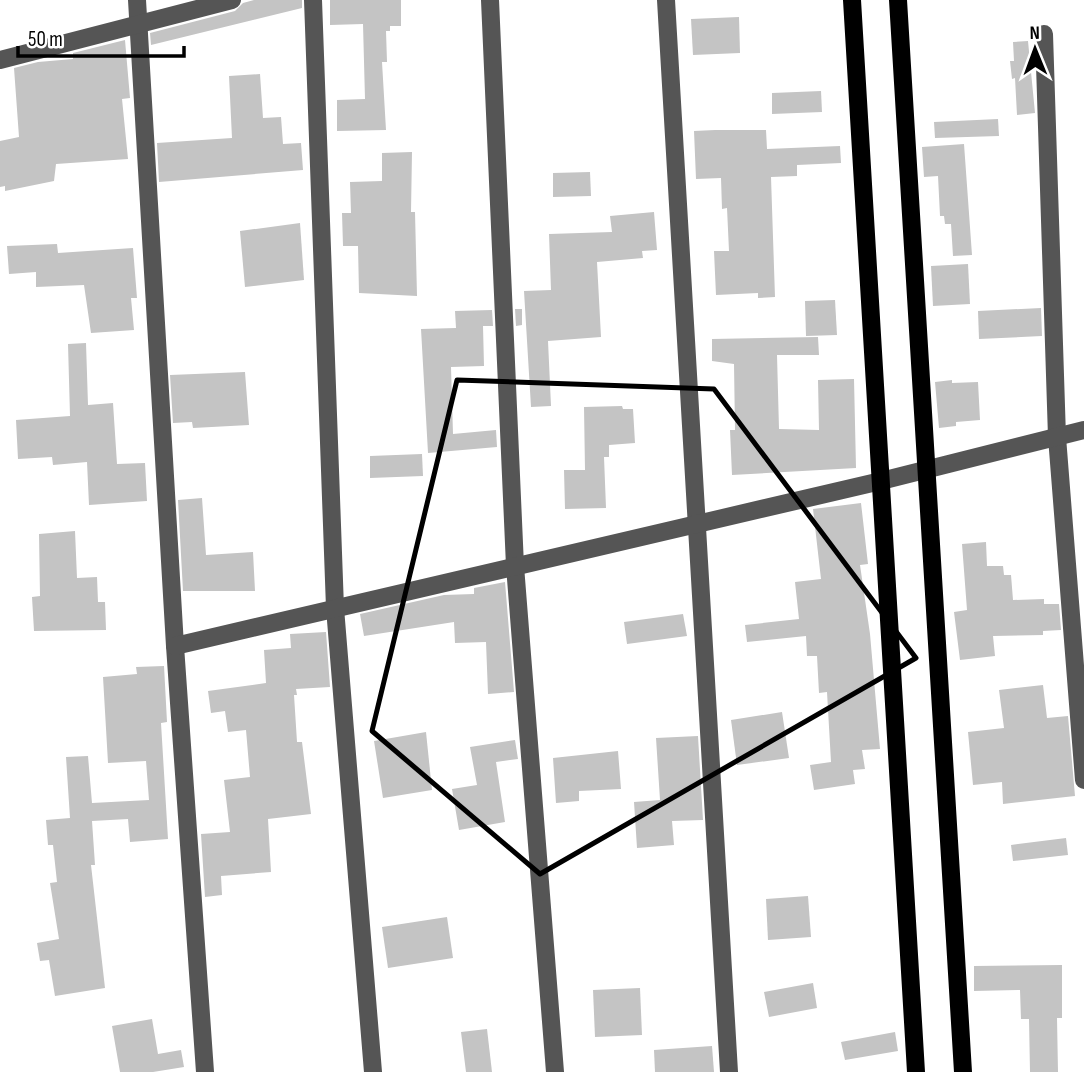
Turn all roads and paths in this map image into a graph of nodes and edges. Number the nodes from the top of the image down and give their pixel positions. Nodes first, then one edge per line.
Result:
1 (137, 0) edge
2 (232, 0) edge
3 (313, 0) edge
4 (490, 0) edge
5 (666, 0) edge
6 (852, 0) edge
7 (898, 0) edge
8 (139, 25) junction
9 (1044, 34) dead end
10 (0, 60) edge
11 (1084, 430) edge
12 (1057, 437) junction
13 (927, 470) junction
14 (881, 481) junction
15 (696, 524) junction
16 (515, 566) junction
17 (335, 608) junction
18 (175, 646) junction
19 (1084, 780) edge
20 (205, 1072) edge
21 (373, 1072) edge
22 (555, 1072) edge
23 (729, 1072) edge
24 (916, 1072) edge
25 (963, 1072) edge

1 - 8 street
2 - 8 street
3 - 17 street
4 - 16 street
5 - 15 street
6 - 14 main road
7 - 13 main road
8 - 10 street
8 - 18 street
9 - 12 street
11 - 12 street
12 - 13 street
12 - 19 street
13 - 14 street
13 - 25 main road
14 - 15 street
14 - 24 main road
15 - 16 street
15 - 23 street
16 - 17 street
16 - 22 street
17 - 18 street
17 - 21 street
18 - 20 street

